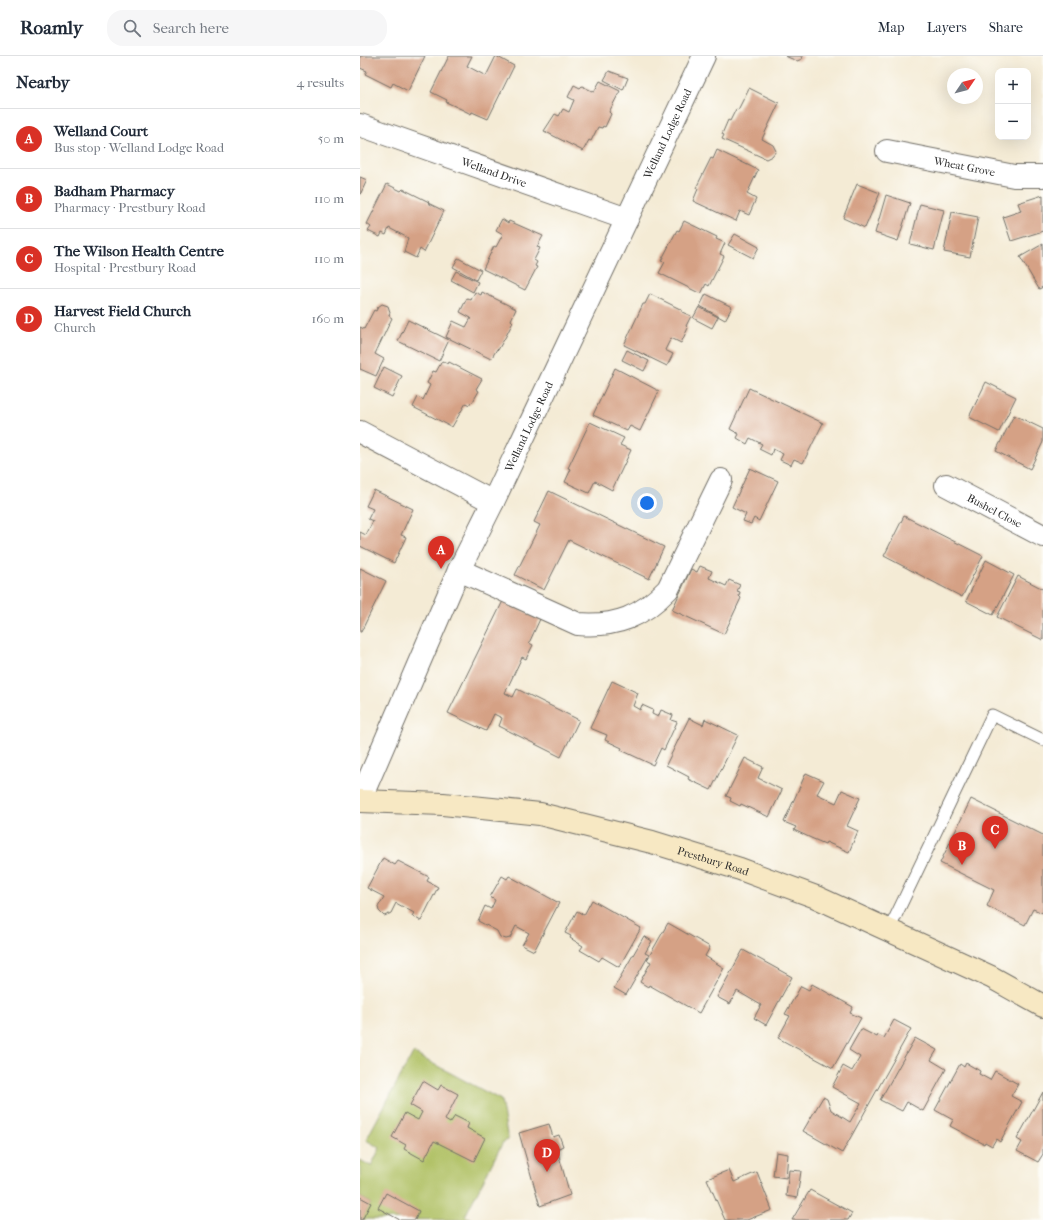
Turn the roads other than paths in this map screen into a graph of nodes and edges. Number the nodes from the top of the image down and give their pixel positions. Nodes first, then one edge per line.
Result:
1 (704, 56) edge
2 (360, 125) edge
3 (887, 151) dead end
4 (1043, 176) edge
5 (627, 219) junction
6 (360, 432) edge
7 (721, 480) dead end
8 (946, 484) dead end
9 (493, 502) junction
10 (1043, 536) edge
11 (459, 570) junction
12 (1043, 740) edge
13 (360, 801) edge
14 (889, 930) junction
15 (1043, 1006) edge

1 - 5 street, Welland Lodge Road
2 - 5 street, Welland Drive
3 - 4 street, Wheat Grove
5 - 9 street, Welland Lodge Road
6 - 9 street
7 - 11 street
8 - 10 street, Bushel Close
9 - 11 street, Welland Lodge Road
11 - 13 street, Welland Lodge Road
12 - 14 lane
13 - 14 main road, Prestbury Road
14 - 15 main road, Prestbury Road

